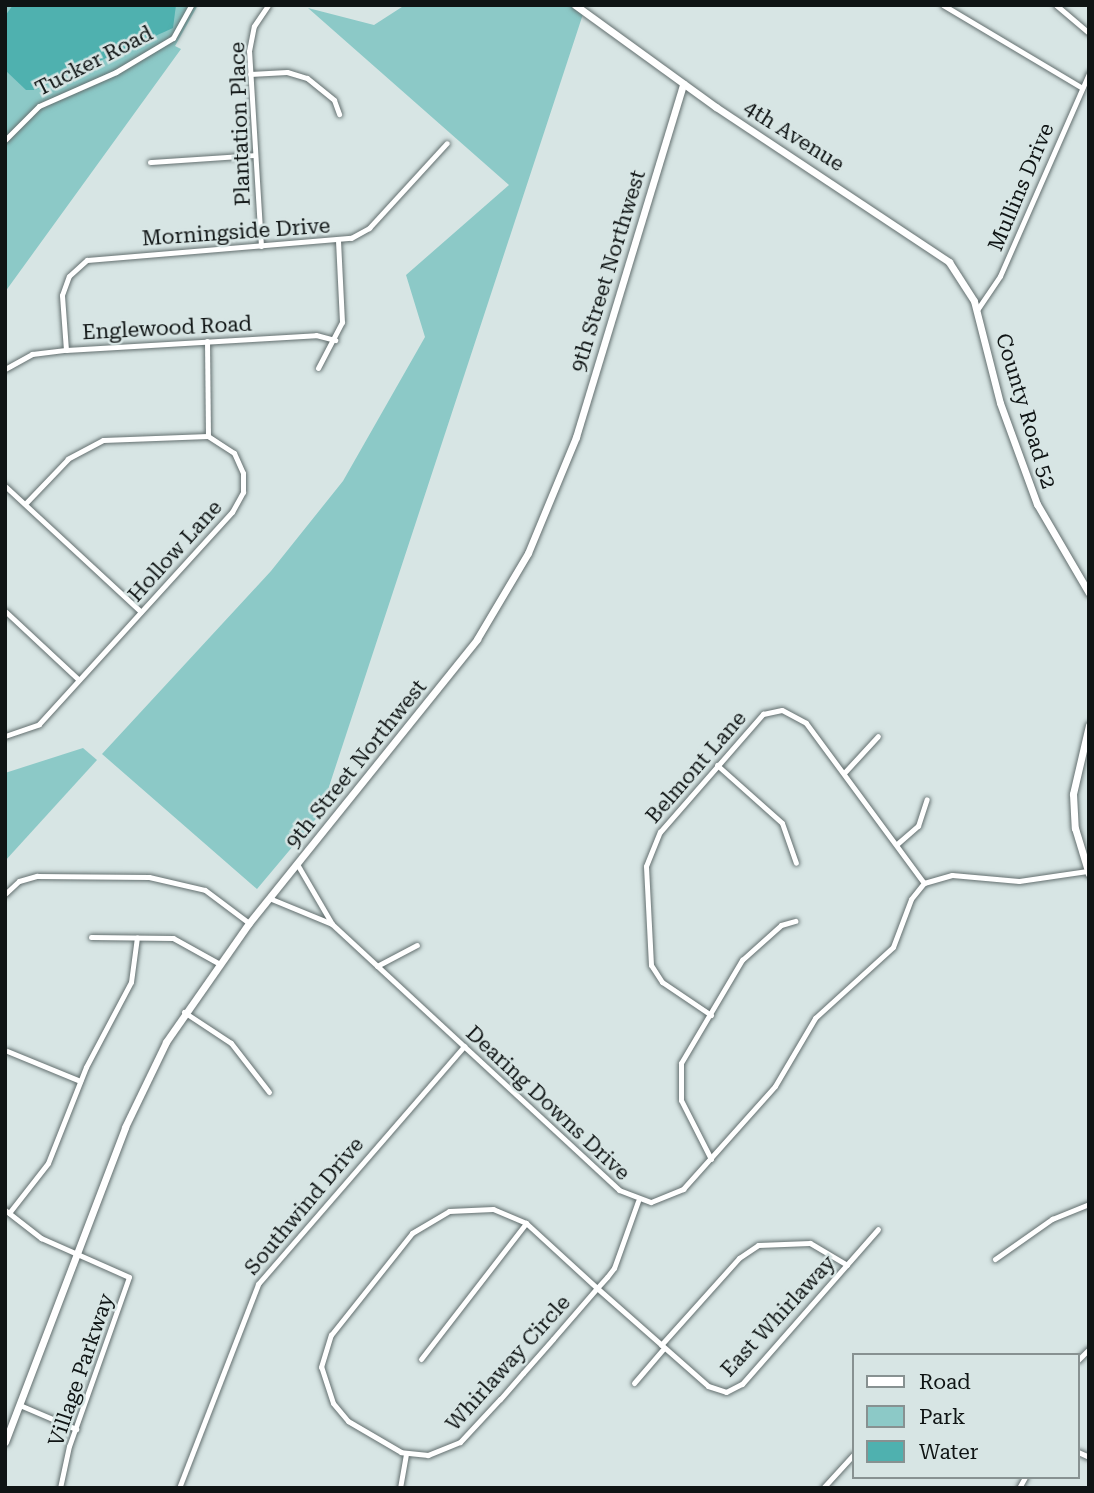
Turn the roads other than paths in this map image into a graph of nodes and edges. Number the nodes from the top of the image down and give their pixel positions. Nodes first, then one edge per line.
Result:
1 (191, 5) edge
2 (268, 5) edge
3 (575, 5) edge
4 (943, 5) edge
5 (1056, 5) edge
6 (1089, 33) edge
7 (1089, 73) edge
8 (250, 74) junction
9 (683, 84) junction
10 (1082, 88) junction
11 (339, 114) dead end
12 (5, 141) edge
13 (447, 143) dead end
14 (255, 155) junction
15 (150, 162) dead end
16 (338, 241) junction
17 (261, 246) junction
18 (977, 310) junction
19 (335, 340) junction
20 (207, 341) junction
21 (66, 349) junction
22 (318, 368) dead end
23 (5, 369) edge
24 (208, 436) junction
25 (5, 486) edge
26 (25, 504) junction
27 (1089, 593) edge
28 (5, 611) edge
29 (141, 612) junction
30 (79, 680) junction
31 (1089, 725) edge
32 (5, 736) edge
33 (878, 736) dead end
34 (717, 765) junction
35 (844, 773) junction
36 (928, 799) dead end
37 (897, 844) junction
38 (796, 863) dead end
39 (297, 864) junction
40 (1088, 873) edge
41 (924, 883) junction
42 (5, 894) edge
43 (269, 898) junction
44 (795, 921) dead end
45 (249, 923) junction
46 (332, 924) junction
47 (91, 937) dead end
48 (137, 937) junction
49 (417, 945) dead end
50 (218, 963) junction
51 (377, 965) junction
52 (184, 1012) junction
53 (711, 1015) junction
54 (464, 1046) junction
55 (7, 1051) dead end
56 (79, 1081) junction
57 (268, 1092) dead end
58 (711, 1159) junction
59 (638, 1201) junction
60 (1089, 1205) edge
61 (7, 1211) edge
62 (526, 1223) junction
63 (878, 1229) dead end
64 (78, 1254) junction
65 (995, 1259) dead end
66 (847, 1265) junction
67 (597, 1288) junction
68 (663, 1347) junction
69 (421, 1359) dead end
70 (634, 1383) dead end
71 (22, 1406) junction
72 (76, 1429) junction
73 (5, 1442) edge
74 (406, 1454) junction
75 (852, 1456) edge
76 (60, 1488) edge
77 (179, 1488) edge
78 (400, 1488) edge
79 (824, 1488) edge

1 - 12 street, Tucker Road
2 - 8 street, Plantation Place
3 - 9 street, 4th Avenue
4 - 10 street
5 - 6 street
7 - 10 street, Mullins Drive
8 - 11 street
8 - 14 street, Plantation Place
9 - 18 street, 4th Avenue
9 - 39 street, 9th Street Northwest
10 - 18 street, Mullins Drive
13 - 16 street, Morningside Drive
14 - 15 street
14 - 17 street, Plantation Place
16 - 17 street, Morningside Drive
16 - 19 street
17 - 21 street, Morningside Drive
18 - 27 street, County Road 52
19 - 20 street, Englewood Road
19 - 22 street
20 - 21 street, Englewood Road
20 - 24 street
21 - 23 street, Englewood Road
24 - 26 street
24 - 29 street, Hollow Lane
25 - 26 street
26 - 29 street
28 - 30 street
29 - 30 street, Hollow Lane
30 - 32 street, Hollow Lane
31 - 40 street
33 - 35 street
34 - 35 street, Belmont Lane
34 - 38 street
34 - 53 street, Belmont Lane
35 - 37 street, Belmont Lane
36 - 37 street
37 - 41 street, Belmont Lane
39 - 43 street, 9th Street Northwest
39 - 46 street, Dearing Downs Drive
40 - 41 street
41 - 58 street, Dearing Downs Drive
42 - 45 street
43 - 45 street, 9th Street Northwest
43 - 46 street, Dearing Downs Drive
44 - 53 street
45 - 50 street, 9th Street Northwest
46 - 51 street, Dearing Downs Drive
47 - 48 street
48 - 50 street
48 - 56 street
49 - 51 street
50 - 52 street, 9th Street Northwest
51 - 54 street, Dearing Downs Drive
52 - 57 street
52 - 64 street, 9th Street Northwest
53 - 58 street
54 - 59 street, Dearing Downs Drive
54 - 77 street, Southwind Drive
55 - 56 street
56 - 61 street
58 - 59 street, Dearing Downs Drive
59 - 67 street, Whirlaway Circle
60 - 65 street
61 - 64 street
62 - 67 street, Whirlaway Circle
62 - 69 street
62 - 74 street, Whirlaway Circle
63 - 66 street, East Whirlaway
64 - 71 street, 9th Street Northwest
64 - 72 street, Village Parkway
66 - 68 street
66 - 68 street, East Whirlaway
67 - 68 street, East Whirlaway
67 - 74 street, Whirlaway Circle
68 - 70 street
71 - 72 street
71 - 73 street, 9th Street Northwest
72 - 76 street, Village Parkway
74 - 78 street
75 - 79 street

